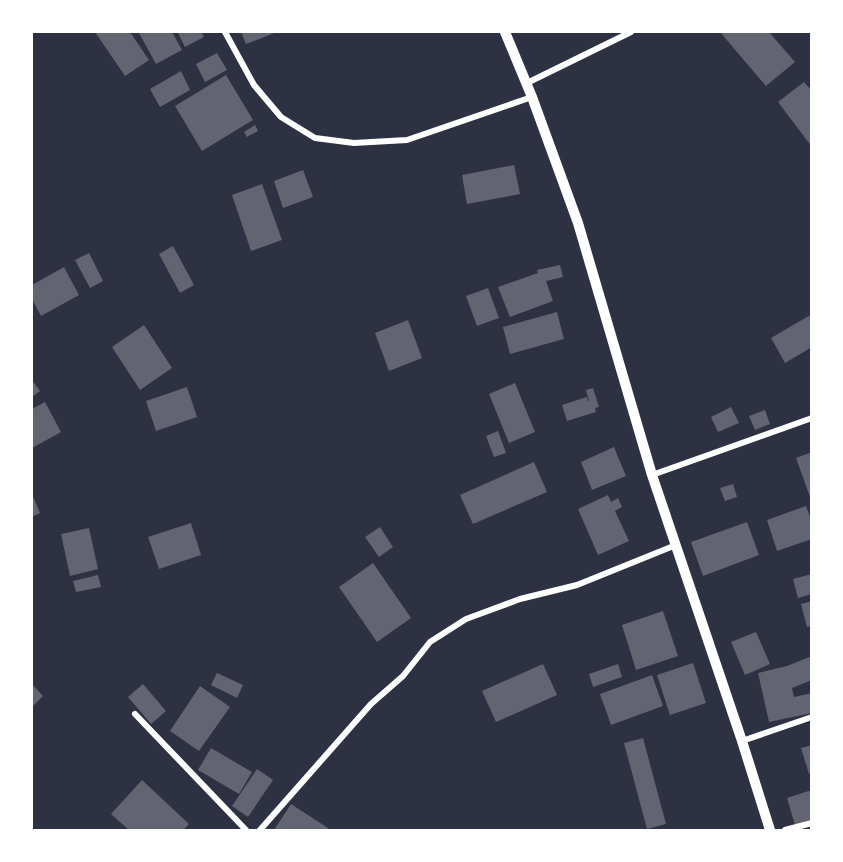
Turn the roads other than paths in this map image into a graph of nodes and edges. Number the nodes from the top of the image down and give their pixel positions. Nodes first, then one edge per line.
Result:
1 (225, 32) edge
2 (505, 32) edge
3 (631, 32) edge
4 (526, 83) junction
5 (532, 97) junction
6 (812, 418) edge
7 (652, 475) junction
8 (676, 545) junction
9 (135, 714) dead end
10 (812, 717) edge
11 (742, 741) junction
12 (812, 823) edge
13 (246, 831) edge
14 (260, 831) edge
15 (770, 831) edge
16 (785, 831) edge

1 - 5 street
2 - 4 street
3 - 4 street
4 - 5 street
5 - 7 street
6 - 7 street
7 - 8 street
8 - 11 street
8 - 14 street
9 - 13 street
10 - 11 street
11 - 15 street
12 - 16 street

